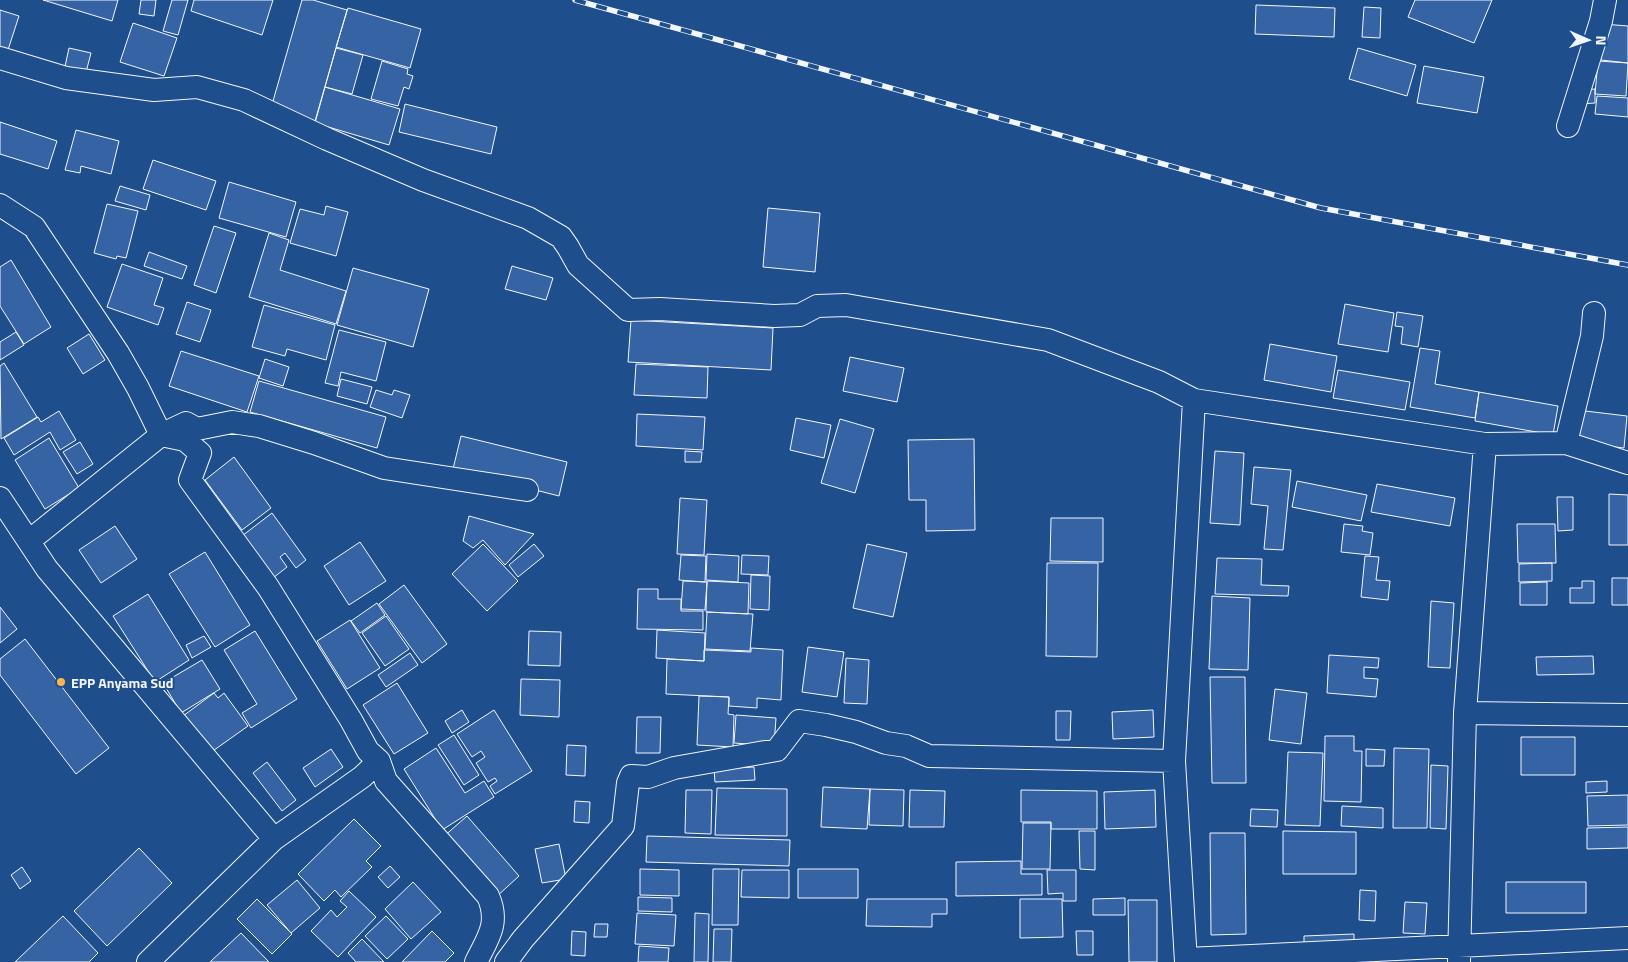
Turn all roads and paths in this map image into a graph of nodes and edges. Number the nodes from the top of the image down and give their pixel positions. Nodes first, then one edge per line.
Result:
1 (1605, 0) edge
2 (0, 58) edge
3 (1568, 126) dead end
4 (0, 205) edge
5 (1594, 313) dead end
6 (1194, 400) junction
7 (161, 435) junction
8 (1485, 444) junction
9 (1566, 444) junction
10 (1628, 463) edge
11 (527, 490) dead end
12 (0, 498) edge
13 (29, 541) junction
14 (1465, 713) junction
15 (1628, 715) edge
16 (379, 761) junction
17 (1174, 761) junction
18 (274, 839) junction
19 (1628, 938) edge
20 (1459, 953) edge
21 (1186, 960) edge
22 (148, 962) edge
23 (476, 962) edge
24 (506, 962) edge

1 - 3 street
2 - 6 street
4 - 7 street
5 - 9 street
6 - 8 street
6 - 17 street
7 - 11 street
7 - 13 street
7 - 16 street
8 - 9 street
8 - 14 street
9 - 10 street
12 - 13 street
13 - 18 street
14 - 15 street
14 - 20 street
16 - 18 street
16 - 23 street
17 - 21 street
17 - 24 street
18 - 22 street
19 - 20 street
20 - 21 street

